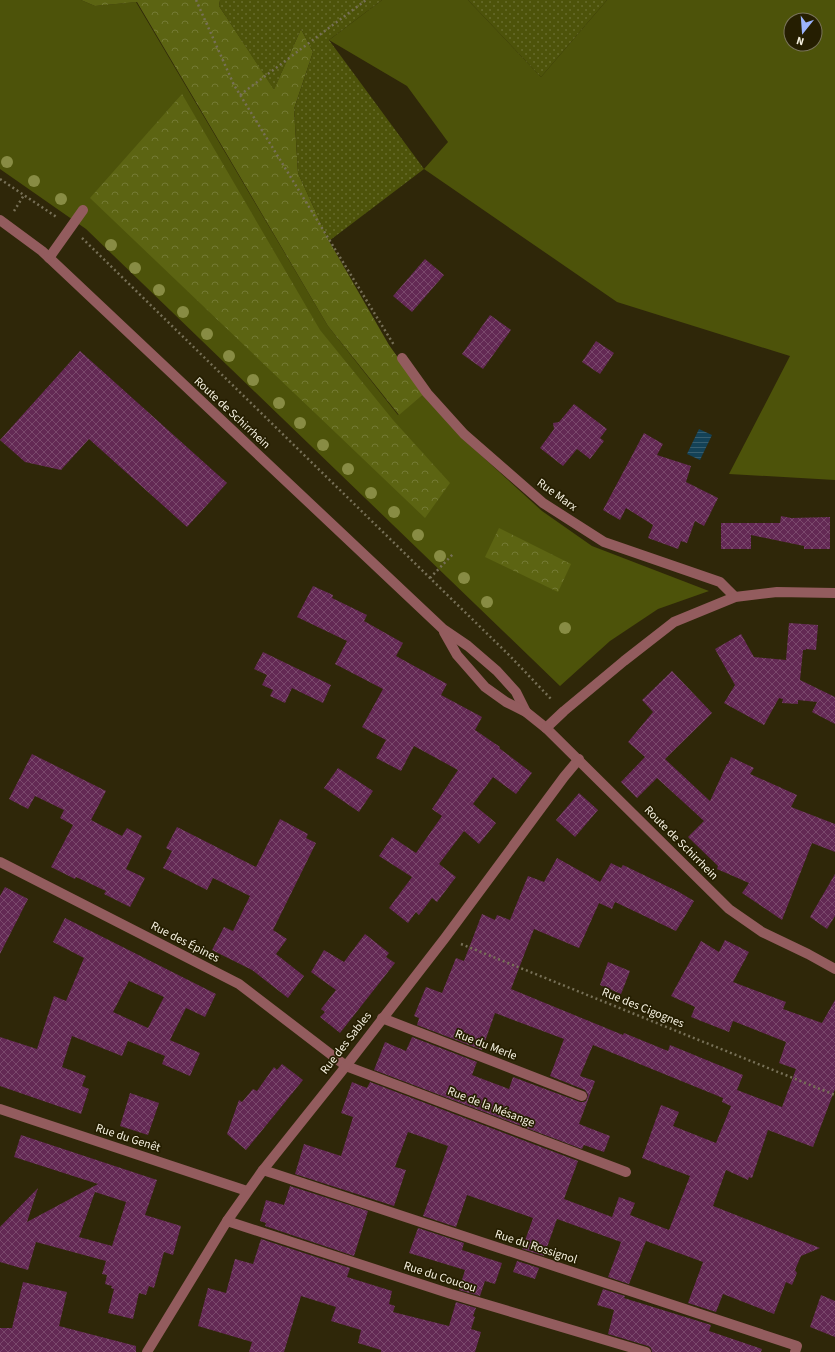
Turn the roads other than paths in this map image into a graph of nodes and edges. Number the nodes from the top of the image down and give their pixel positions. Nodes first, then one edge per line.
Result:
1 (83, 210) dead end
2 (0, 220) edge
3 (49, 258) junction
4 (402, 358) road end
5 (835, 593) edge
6 (735, 598) junction
7 (443, 629) junction
8 (526, 712) junction
9 (546, 728) junction
10 (579, 759) junction
11 (0, 862) edge
12 (835, 969) edge
13 (382, 1018) junction
14 (346, 1066) junction
15 (582, 1096) dead end
16 (0, 1109) edge
17 (263, 1170) junction
18 (626, 1172) dead end
19 (247, 1191) junction
20 (227, 1221) junction
21 (148, 1352) edge
22 (646, 1352) edge
23 (795, 1352) edge

1 - 3 street
2 - 3 street, Route de Schirrhein
3 - 7 street, Route de Schirrhein
4 - 6 street, Rue Marx
5 - 6 street
6 - 9 street
7 - 8 street, Route de Schirrhein
7 - 8 street, Route de Schirrhein
8 - 9 street, Route de Schirrhein
9 - 10 street, Route de Schirrhein
10 - 12 street, Route de Schirrhein
10 - 13 street, Rue des Sables
11 - 14 street, Rue des Épines
13 - 14 street, Rue des Sables
13 - 15 street, Rue du Merle
14 - 17 street, Rue des Sables
14 - 18 street, Rue de la Mésange
16 - 19 street, Rue du Genêt
17 - 19 street, Rue des Sables
17 - 23 street, Rue du Rossignol
19 - 20 street, Rue des Sables
20 - 21 street, Rue des Sables
20 - 22 street, Rue du Coucou

